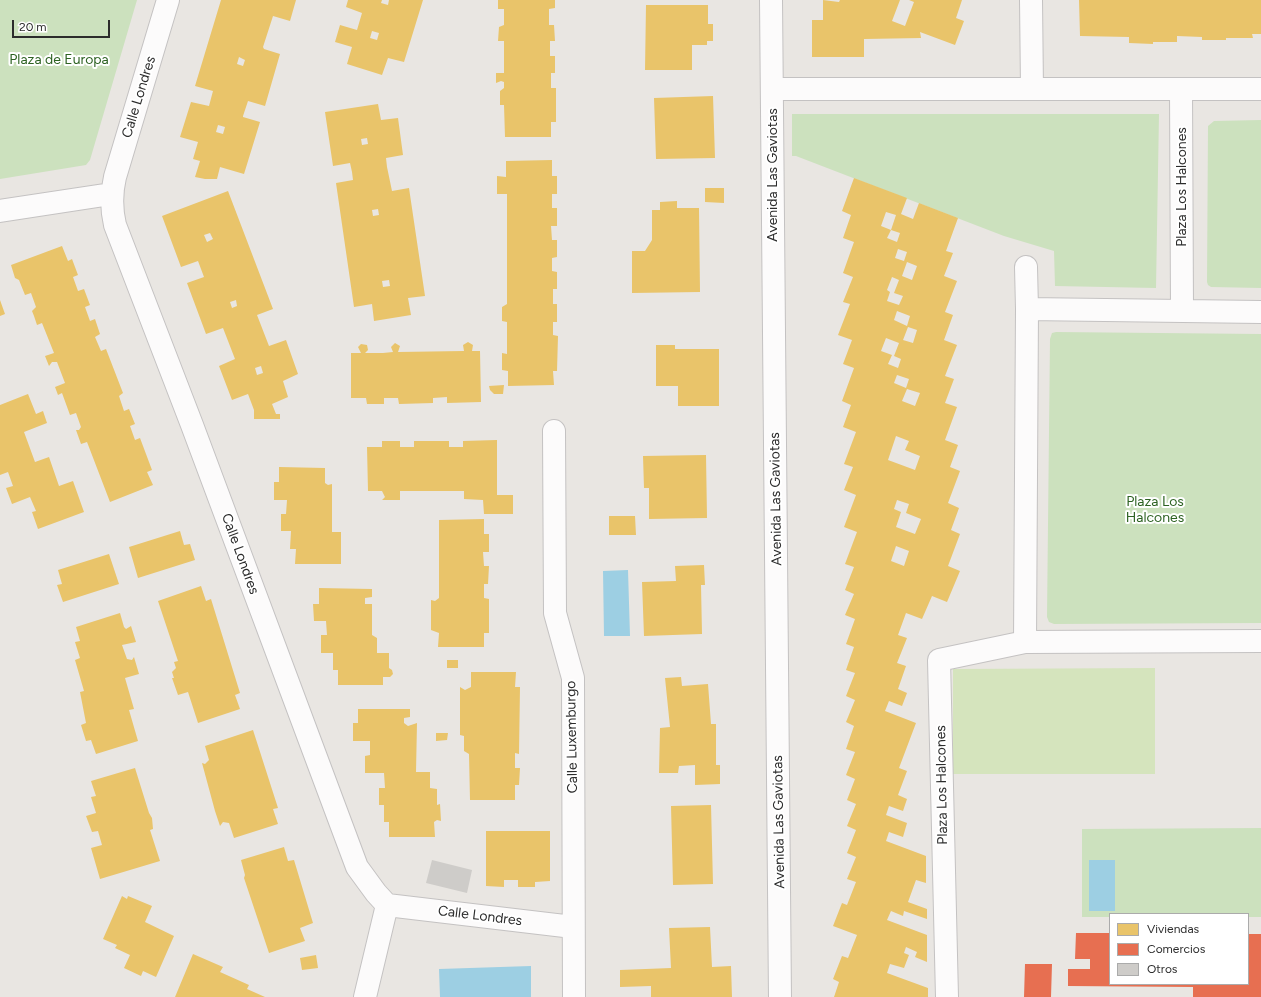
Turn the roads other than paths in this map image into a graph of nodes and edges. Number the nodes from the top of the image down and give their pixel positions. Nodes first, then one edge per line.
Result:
1 (168, 0) edge
2 (771, 0) edge
3 (1031, 0) edge
4 (772, 89) junction
5 (1032, 89) junction
6 (1181, 89) junction
7 (1261, 89) edge
8 (111, 194) junction
9 (0, 211) edge
10 (1026, 267) dead end
11 (1027, 309) junction
12 (1182, 310) junction
13 (1261, 312) edge
14 (554, 431) dead end
15 (1025, 642) junction
16 (1261, 642) edge
17 (387, 905) junction
18 (573, 927) junction
19 (364, 997) edge
20 (574, 997) edge
21 (780, 997) edge
22 (947, 997) edge

1 - 8 street, Calle Londres
2 - 4 street, Avenida Las Gaviotas
3 - 5 street
4 - 5 street
4 - 21 street, Avenida Las Gaviotas
5 - 6 street
6 - 7 street
6 - 12 street, Plaza Los Halcones
8 - 9 street
8 - 17 street, Calle Londres
10 - 11 street
11 - 12 street
11 - 15 street
12 - 13 street
14 - 18 street, Calle Luxemburgo
15 - 16 street, Plaza Los Halcones
15 - 22 street, Plaza Los Halcones
17 - 18 street, Calle Londres
17 - 19 street
18 - 20 street, Calle Luxemburgo

